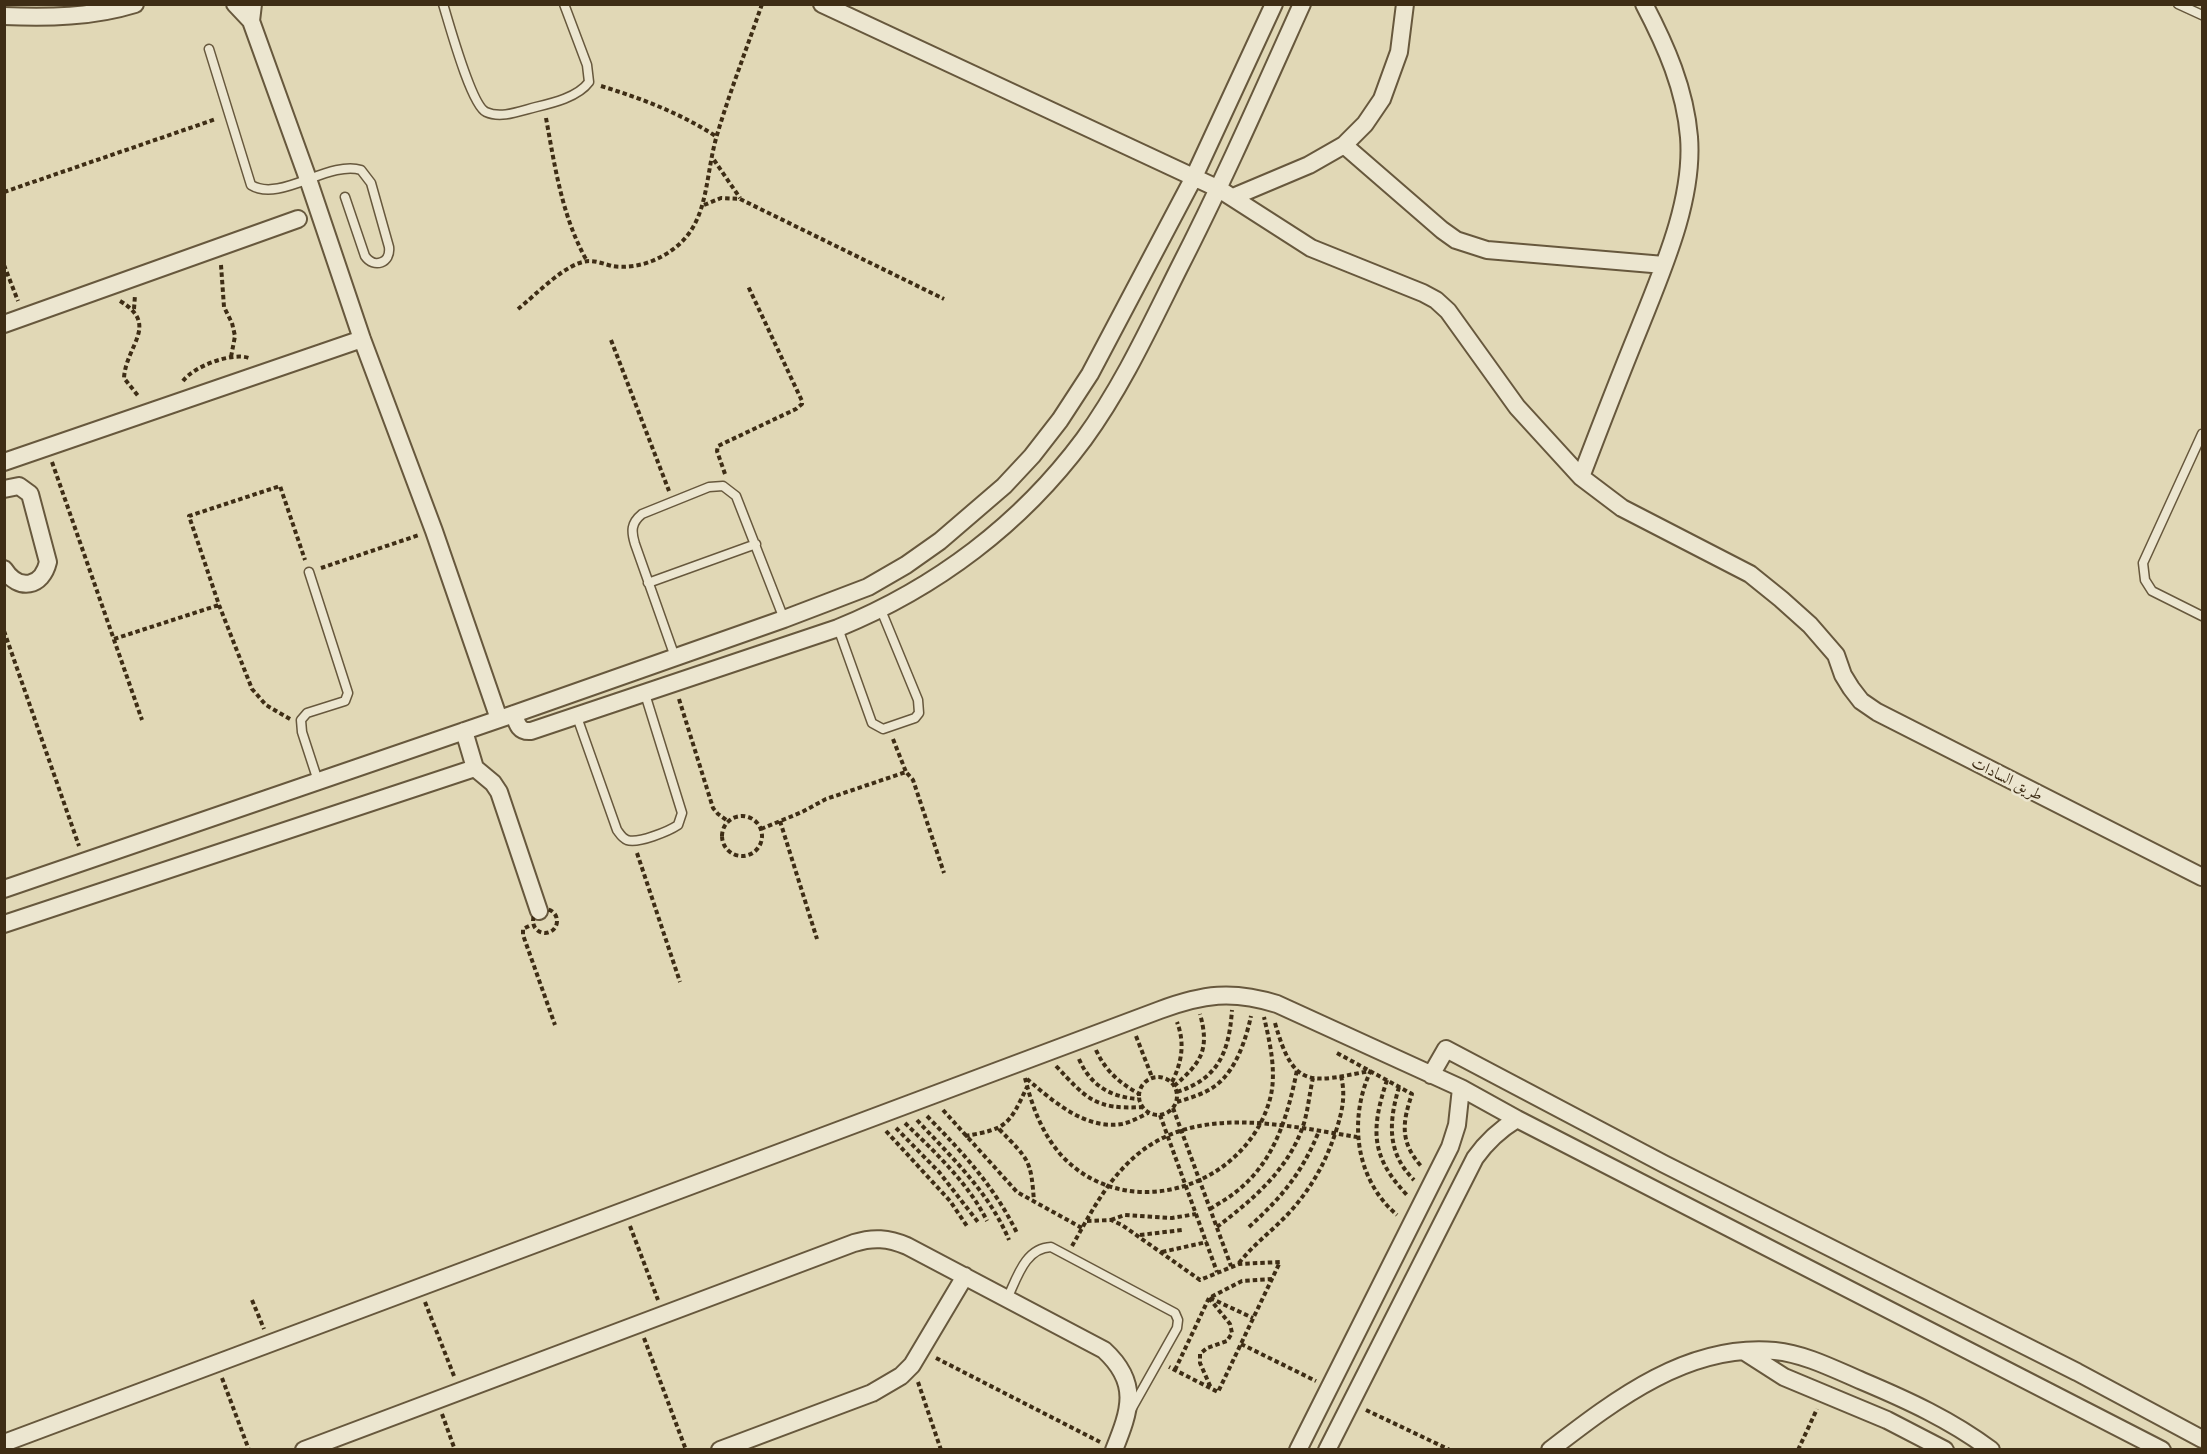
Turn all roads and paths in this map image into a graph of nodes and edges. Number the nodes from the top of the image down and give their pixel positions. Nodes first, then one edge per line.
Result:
1 (135, 4) edge
2 (236, 4) edge
3 (443, 4) edge
4 (564, 4) edge
5 (762, 4) edge
6 (822, 4) edge
7 (1274, 4) edge
8 (1302, 4) edge
9 (1405, 4) edge
10 (1644, 4) edge
11 (2178, 4) edge
12 (252, 13) edge
13 (4, 15) edge
14 (2202, 15) edge
15 (209, 49) dead end
16 (589, 82) junction
17 (543, 105) junction
18 (229, 114) junction
19 (717, 137) junction
20 (1344, 145) junction
21 (713, 159) junction
22 (308, 179) junction
23 (1194, 179) junction
24 (4, 192) edge
25 (1226, 193) junction
26 (345, 197) dead end
27 (740, 199) junction
28 (704, 205) junction
29 (298, 219) dead end
30 (221, 246) junction
31 (587, 261) junction
32 (4, 265) edge
33 (1664, 265) junction
34 (748, 286) dead end
35 (99, 290) junction
36 (944, 300) dead end
37 (518, 309) dead end
38 (25, 317) junction
39 (4, 324) edge
40 (362, 339) junction
41 (611, 340) dead end
42 (231, 357) dead end
43 (151, 411) junction
44 (2202, 434) edge
45 (47, 447) junction
46 (4, 462) edge
47 (1581, 477) junction
48 (4, 489) edge
49 (731, 491) junction
50 (673, 501) junction
51 (434, 531) junction
52 (756, 544) junction
53 (4, 569) edge
54 (309, 572) junction
55 (648, 583) junction
56 (219, 605) junction
57 (882, 610) junction
58 (2202, 616) edge
59 (783, 619) junction
60 (838, 628) junction
61 (4, 631) edge
62 (114, 639) junction
63 (675, 657) junction
64 (675, 684) junction
65 (645, 694) junction
66 (506, 717) junction
67 (577, 717) junction
68 (142, 720) dead end
69 (301, 725) junction
70 (889, 727) junction
71 (464, 731) junction
72 (475, 768) junction
73 (906, 772) junction
74 (318, 781) junction
75 (780, 821) junction
76 (729, 822) junction
77 (761, 829) junction
78 (633, 841) junction
79 (85, 861) junction
80 (944, 873) dead end
81 (2202, 877) edge
82 (4, 889) edge
83 (536, 917) joint
84 (4, 924) edge
85 (817, 939) dead end
86 (680, 982) dead end
87 (1233, 994) junction
88 (1258, 998) junction
89 (1194, 999) junction
90 (1168, 1007) junction
91 (1265, 1019) junction
92 (1130, 1021) junction
93 (1275, 1023) junction
94 (555, 1025) dead end
95 (1286, 1028) dead end
96 (1092, 1035) junction
97 (1074, 1042) junction
98 (1328, 1049) dead end
99 (1044, 1053) junction
100 (1023, 1070) junction
101 (1297, 1070) junction
102 (1371, 1070) junction
103 (1431, 1075) junction
104 (1152, 1077) junction
105 (1341, 1077) junction
106 (1313, 1078) junction
107 (1387, 1080) junction
108 (1173, 1084) junction
109 (1028, 1087) junction
110 (1399, 1087) junction
111 (1461, 1088) junction
112 (1177, 1092) junction
113 (1138, 1093) junction
114 (931, 1096) junction
115 (1138, 1099) junction
116 (1176, 1102) junction
117 (1142, 1107) junction
118 (1173, 1108) junction
119 (893, 1110) junction
120 (1148, 1113) junction
121 (1161, 1115) junction
122 (1517, 1119) junction
123 (1261, 1122) junction
124 (1283, 1126) junction
125 (1302, 1128) junction
126 (999, 1129) junction
127 (1181, 1131) junction
128 (1319, 1131) junction
129 (1335, 1134) junction
130 (964, 1136) junction
131 (1168, 1136) junction
132 (1358, 1137) junction
133 (1450, 1147) junction
134 (1475, 1158) junction
135 (1200, 1180) junction
136 (1108, 1185) junction
137 (1186, 1186) junction
138 (1431, 1186) junction
139 (1034, 1203) junction
140 (1210, 1209) junction
141 (1419, 1209) junction
142 (624, 1211) junction
143 (1196, 1214) junction
144 (1112, 1220) junction
145 (987, 1221) dead end
146 (1087, 1221) junction
147 (978, 1222) dead end
148 (968, 1226) dead end
149 (1411, 1226) junction
150 (1217, 1227) junction
151 (1249, 1227) dead end
152 (1082, 1228) junction
153 (1182, 1230) dead end
154 (1017, 1233) dead end
155 (1139, 1235) junction
156 (1009, 1240) dead end
157 (1206, 1242) junction
158 (1162, 1252) junction
159 (1066, 1256) junction
160 (1239, 1264) junction
161 (1231, 1266) junction
162 (1217, 1272) junction
163 (965, 1276) junction
164 (1272, 1279) junction
165 (420, 1287) junction
166 (1209, 1298) junction
167 (1007, 1299) junction
168 (252, 1300) dead end
169 (663, 1314) junction
170 (1253, 1318) junction
171 (639, 1324) junction
172 (270, 1343) junction
173 (1241, 1344) junction
174 (1745, 1352) junction
175 (917, 1358) junction
176 (1158, 1361) junction
177 (217, 1363) junction
178 (1175, 1370) junction
179 (1211, 1388) junction
180 (1329, 1388) junction
181 (460, 1391) junction
182 (1824, 1394) junction
183 (436, 1400) junction
184 (1351, 1403) junction
185 (1127, 1417) junction
186 (2202, 1439) edge
187 (4, 1443) edge
188 (249, 1449) edge
189 (303, 1449) edge
190 (455, 1449) edge
191 (686, 1449) edge
192 (720, 1449) edge
193 (941, 1449) edge
194 (1114, 1449) edge
195 (1298, 1449) edge
196 (1327, 1449) edge
197 (1450, 1449) edge
198 (1550, 1449) edge
199 (1798, 1449) edge
200 (1945, 1449) edge
201 (1991, 1449) edge
202 (2162, 1449) edge

1 - 13 street
2 - 12 street
3 - 17 lane
4 - 16 lane
5 - 19 path
6 - 23 street
7 - 23 street
8 - 25 street
9 - 20 street
10 - 33 street
11 - 14 lane
12 - 22 street
15 - 18 lane
16 - 17 lane
16 - 19 path
17 - 31 path
18 - 22 lane
18 - 24 path
19 - 21 path
20 - 25 street
20 - 33 street
21 - 27 path
21 - 28 path
22 - 26 lane
22 - 40 street
23 - 25 street
23 - 59 street
25 - 47 street
25 - 57 street
27 - 28 path
27 - 36 path
28 - 31 path
29 - 30 street
30 - 35 street
30 - 42 path
31 - 37 path
32 - 38 path
33 - 47 street
34 - 49 path
35 - 38 street
35 - 43 path
38 - 39 street
40 - 43 street
40 - 51 street
41 - 50 path
43 - 45 street
44 - 58 lane
45 - 46 street
45 - 62 path
47 - 81 street, طريق السادات
48 - 53 street
49 - 50 lane
49 - 52 lane
50 - 55 lane
51 - 54 path
51 - 66 street
52 - 55 lane
52 - 59 lane
54 - 56 path
54 - 69 lane
55 - 63 lane
56 - 62 path
56 - 69 path
57 - 60 street
57 - 70 lane
59 - 63 street
60 - 64 street
60 - 70 lane
61 - 79 path
62 - 68 path
63 - 66 street
64 - 65 street
64 - 76 path
65 - 67 street
65 - 78 lane
66 - 67 street
66 - 71 street
67 - 78 lane
69 - 74 lane
70 - 73 path
71 - 72 street
71 - 74 street
72 - 83 street
72 - 84 street
73 - 75 path
73 - 80 path
74 - 79 street
75 - 77 path
75 - 85 path
76 - 77 path
76 - 77 path
78 - 86 path
79 - 82 street
83 - 94 path
87 - 88 street
87 - 89 street
87 - 112 path
88 - 91 path
88 - 103 street
88 - 116 path
89 - 90 street
89 - 108 path
90 - 92 street
90 - 108 path
91 - 93 path
91 - 123 path
92 - 96 street
92 - 104 path
93 - 95 path
93 - 101 path
96 - 97 street
96 - 113 path
97 - 99 street
97 - 115 path
98 - 102 path
99 - 100 street
99 - 117 path
100 - 109 path
100 - 114 street
100 - 120 path
101 - 106 path
101 - 124 path
102 - 105 path
102 - 107 path
102 - 132 path
103 - 111 street
103 - 186 street
104 - 108 path
104 - 113 path
105 - 106 path
105 - 129 path
106 - 125 path
107 - 110 path
107 - 141 path
108 - 112 path
109 - 126 path
109 - 136 path
110 - 138 path
110 - 138 path
111 - 122 street
111 - 133 street
112 - 116 path
113 - 115 path
114 - 119 street
114 - 130 path
115 - 117 path
116 - 118 path
117 - 120 path
118 - 121 path
118 - 127 path
119 - 142 street
119 - 145 path
119 - 147 path
119 - 148 path
119 - 154 path
119 - 156 path
120 - 121 path
121 - 131 path
122 - 134 street
122 - 202 street
123 - 124 path
123 - 127 path
123 - 135 path
124 - 125 path
124 - 140 path
125 - 128 path
125 - 150 path
126 - 130 path
126 - 139 path
127 - 131 path
127 - 135 path
128 - 129 path
128 - 151 path
129 - 132 path
129 - 160 path
130 - 139 path
131 - 136 path
131 - 137 path
132 - 149 path
133 - 134 street
133 - 138 street
134 - 184 street
135 - 137 path
135 - 140 path
136 - 137 path
136 - 146 path
137 - 143 path
138 - 141 street
139 - 152 path
140 - 150 path
141 - 149 street
142 - 165 street
142 - 169 path
143 - 144 path
143 - 157 path
144 - 146 path
144 - 155 path
146 - 152 path
149 - 180 street
150 - 161 path
152 - 159 path
153 - 155 path
155 - 158 path
157 - 158 path
157 - 162 path
158 - 162 path
159 - 167 lane
159 - 176 lane
160 - 161 path
160 - 164 path
161 - 162 path
163 - 167 street
163 - 169 street
163 - 175 street
164 - 166 path
164 - 170 path
165 - 172 street
165 - 181 path
166 - 170 path
166 - 178 path
166 - 179 path
167 - 185 street
168 - 172 path
169 - 171 street
170 - 173 path
171 - 181 street
171 - 191 path
172 - 177 street
173 - 179 path
173 - 180 path
174 - 182 street
174 - 198 street
174 - 201 street
175 - 192 street
175 - 193 path
175 - 194 path
176 - 178 path
176 - 185 lane
177 - 187 street
177 - 188 path
178 - 179 path
180 - 195 street
181 - 183 street
182 - 199 path
182 - 200 street
183 - 189 street
183 - 190 path
184 - 196 street
184 - 197 path
185 - 194 street

